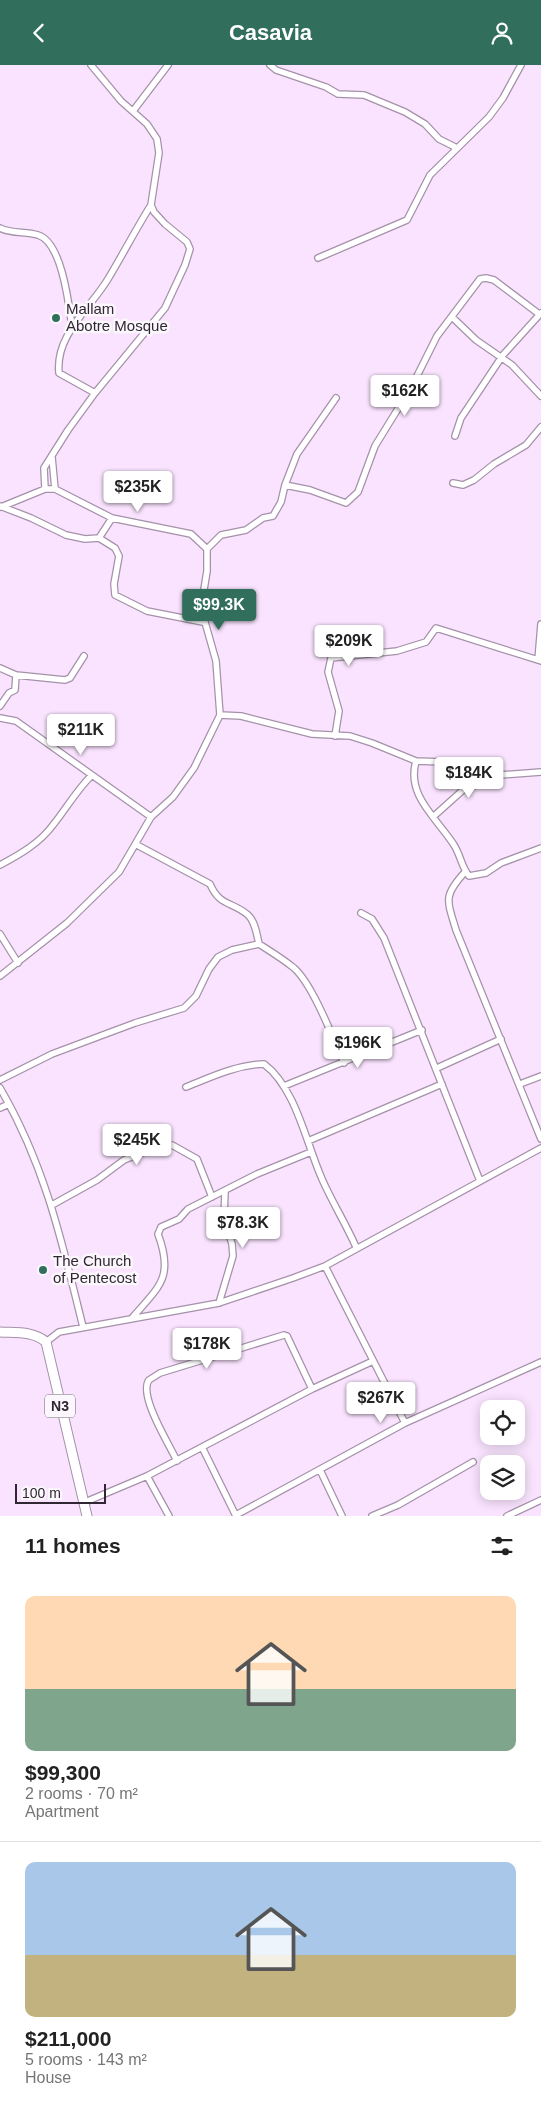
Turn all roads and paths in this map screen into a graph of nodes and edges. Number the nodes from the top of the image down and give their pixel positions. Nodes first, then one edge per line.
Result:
1 (91, 65) edge
2 (168, 65) edge
3 (270, 65) edge
4 (521, 65) edge
5 (133, 111) junction
6 (457, 148) junction
7 (151, 205) junction
8 (0, 228) edge
9 (318, 258) dead end
10 (540, 313) edge
11 (452, 317) junction
12 (72, 327) junction
13 (502, 359) junction
14 (95, 393) junction
15 (541, 396) edge
16 (336, 399) dead end
17 (541, 427) edge
18 (455, 436) dead end
19 (52, 457) junction
20 (453, 483) dead end
21 (285, 485) junction
22 (45, 489) junction
23 (55, 489) junction
24 (1, 507) edge
25 (112, 518) junction
26 (99, 538) junction
27 (207, 549) junction
28 (203, 622) junction
29 (541, 624) edge
30 (84, 656) dead end
31 (539, 661) edge
32 (0, 668) edge
33 (16, 675) junction
34 (0, 706) edge
35 (220, 715) junction
36 (0, 718) edge
37 (335, 737) junction
38 (416, 761) junction
39 (541, 773) edge
40 (500, 775) junction
41 (91, 776) junction
42 (434, 816) junction
43 (152, 817) junction
44 (137, 845) junction
45 (541, 848) edge
46 (0, 865) edge
47 (466, 872) junction
48 (361, 913) dead end
49 (0, 934) edge
50 (259, 944) junction
51 (18, 963) junction
52 (0, 976) edge
53 (422, 1030) junction
54 (501, 1039) junction
55 (344, 1063) junction
56 (437, 1067) junction
57 (541, 1076) edge
58 (0, 1080) edge
59 (442, 1084) junction
60 (520, 1084) junction
61 (284, 1086) junction
62 (186, 1087) dead end
63 (0, 1088) edge
64 (9, 1104) junction
65 (0, 1108) edge
66 (541, 1139) edge
67 (308, 1141) junction
68 (541, 1148) edge
69 (311, 1152) junction
70 (480, 1181) junction
71 (225, 1191) junction
72 (212, 1197) junction
73 (52, 1205) junction
74 (356, 1247) junction
75 (324, 1266) junction
76 (219, 1303) junction
77 (132, 1318) junction
78 (83, 1327) junction
79 (0, 1332) edge
80 (46, 1342) junction
81 (373, 1361) junction
82 (541, 1363) edge
83 (312, 1389) junction
84 (404, 1423) junction
85 (202, 1447) junction
86 (177, 1461) junction
87 (473, 1462) dead end
88 (320, 1470) junction
89 (147, 1476) junction
90 (541, 1500) edge
91 (83, 1503) junction
92 (236, 1515) edge
93 (87, 1516) edge
94 (169, 1516) edge
95 (342, 1516) edge
96 (372, 1516) edge
97 (507, 1516) edge

1 - 5 street
2 - 5 street
3 - 6 street
4 - 6 street
5 - 7 street
6 - 9 street
7 - 12 street
7 - 14 street
8 - 12 street
10 - 11 street
10 - 13 street
11 - 13 street
11 - 21 street
12 - 14 street
13 - 15 street
13 - 18 street
14 - 19 street
16 - 21 street
17 - 20 street
19 - 22 street
19 - 23 street
21 - 27 street
22 - 23 street
22 - 24 street
23 - 25 street
24 - 26 street
25 - 26 street
25 - 27 street
26 - 28 street
27 - 28 street
28 - 35 street
29 - 31 street
30 - 33 street
31 - 37 street
32 - 33 street
33 - 34 street
35 - 37 street
35 - 43 street
36 - 41 street
37 - 38 street
38 - 40 street
38 - 42 street
39 - 40 street
40 - 42 street
41 - 43 street
41 - 46 street
42 - 47 street
43 - 44 street
44 - 50 street
44 - 51 street
45 - 47 street
47 - 54 street
48 - 53 street
49 - 51 street
50 - 55 street
50 - 58 street
51 - 52 street
53 - 55 street
53 - 56 street
54 - 56 street
54 - 60 street
55 - 61 street
56 - 59 street
57 - 60 street
59 - 67 street
59 - 70 street
60 - 66 street
61 - 62 street
61 - 67 street
63 - 64 street
64 - 65 street
64 - 73 street
67 - 69 street
68 - 70 street
69 - 71 street
69 - 74 street
70 - 74 street
71 - 72 street
71 - 76 street
72 - 73 street
72 - 77 street
73 - 78 street
74 - 75 street
75 - 76 street
75 - 81 street
76 - 77 street
77 - 78 street
78 - 80 street
79 - 80 main road
80 - 91 main road, N3
81 - 83 street
81 - 84 street
82 - 84 street
83 - 85 street
83 - 86 street
84 - 88 street
85 - 86 street
85 - 92 street
86 - 89 street
87 - 96 street
88 - 92 street
88 - 95 street
89 - 91 street
89 - 94 street
90 - 97 street
91 - 93 main road, N3

